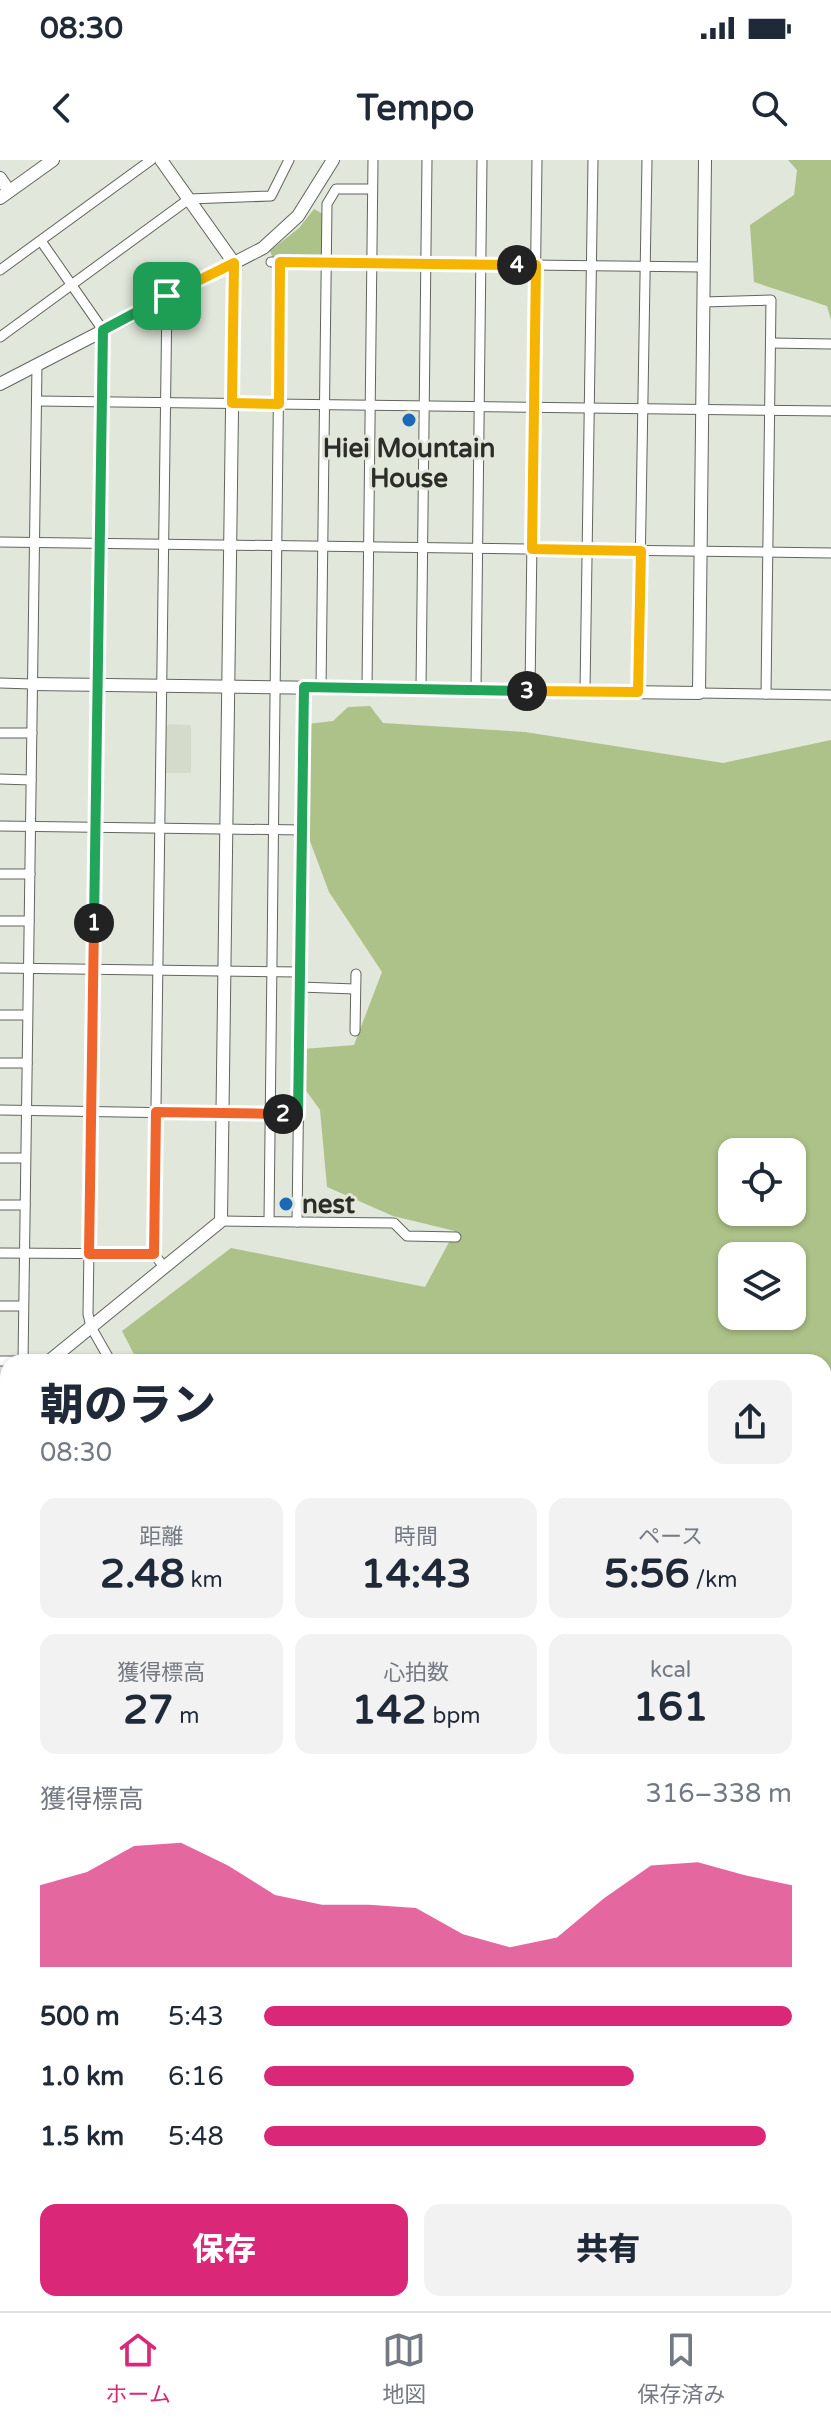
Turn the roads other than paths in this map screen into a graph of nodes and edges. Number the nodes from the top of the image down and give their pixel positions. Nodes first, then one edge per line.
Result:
1 (53, 160) edge
2 (151, 160) edge
3 (161, 160) edge
4 (289, 160) edge
5 (333, 160) edge
6 (373, 160) edge
7 (427, 160) edge
8 (482, 160) edge
9 (537, 160) edge
10 (593, 160) edge
11 (647, 160) edge
12 (705, 160) edge
13 (0, 178) edge
14 (372, 189) junction
15 (5, 194) edge
16 (189, 199) junction
17 (41, 241) junction
18 (326, 262) junction
19 (234, 263) junction
20 (371, 263) junction
21 (426, 263) junction
22 (481, 264) junction
23 (536, 265) junction
24 (591, 266) junction
25 (646, 266) junction
26 (703, 267) junction
27 (0, 270) edge
28 (72, 284) junction
29 (167, 296) junction
30 (703, 302) junction
31 (103, 330) junction
32 (0, 337) edge
33 (771, 343) junction
34 (831, 344) edge
35 (37, 364) junction
36 (0, 384) edge
37 (37, 401) junction
38 (101, 402) junction
39 (166, 403) junction
40 (232, 403) junction
41 (279, 404) junction
42 (324, 405) junction
43 (370, 405) junction
44 (425, 406) junction
45 (479, 407) junction
46 (534, 407) junction
47 (589, 408) junction
48 (643, 409) junction
49 (702, 410) junction
50 (770, 411) junction
51 (831, 411) edge
52 (0, 542) edge
53 (34, 543) junction
54 (99, 544) junction
55 (164, 545) junction
56 (230, 545) junction
57 (277, 546) junction
58 (322, 547) junction
59 (368, 547) junction
60 (423, 548) junction
61 (478, 549) junction
62 (532, 549) junction
63 (587, 550) junction
64 (641, 551) junction
65 (700, 551) junction
66 (768, 552) junction
67 (831, 553) edge
68 (0, 683) edge
69 (32, 684) junction
70 (97, 684) junction
71 (162, 685) junction
72 (229, 686) junction
73 (275, 687) junction
74 (304, 687) junction
75 (321, 688) junction
76 (367, 688) junction
77 (421, 689) junction
78 (476, 690) junction
79 (530, 691) junction
80 (585, 691) junction
81 (638, 692) junction
82 (699, 693) junction
83 (766, 694) junction
84 (831, 695) edge
85 (0, 733) edge
86 (32, 733) junction
87 (0, 779) edge
88 (31, 780) junction
89 (0, 826) edge
90 (30, 827) junction
91 (95, 827) junction
92 (160, 828) junction
93 (227, 829) junction
94 (273, 830) junction
95 (302, 830) junction
96 (0, 874) edge
97 (30, 874) junction
98 (0, 921) edge
99 (29, 921) junction
100 (0, 968) edge
101 (28, 968) junction
102 (93, 969) junction
103 (158, 970) junction
104 (225, 971) junction
105 (272, 972) junction
106 (300, 972) junction
107 (356, 974) dead end
108 (300, 987) junction
109 (355, 989) junction
110 (0, 1015) edge
111 (27, 1015) junction
112 (355, 1031) dead end
113 (0, 1063) edge
114 (27, 1063) junction
115 (0, 1110) edge
116 (26, 1110) junction
117 (91, 1111) junction
118 (156, 1112) junction
119 (223, 1113) junction
120 (270, 1114) junction
121 (298, 1115) junction
122 (0, 1158) edge
123 (25, 1158) junction
124 (0, 1205) edge
125 (25, 1205) junction
126 (221, 1221) junction
127 (269, 1221) junction
128 (297, 1222) junction
129 (456, 1237) dead end
130 (0, 1253) edge
131 (24, 1253) junction
132 (89, 1254) junction
133 (154, 1254) junction
134 (164, 1267) junction
135 (0, 1306) edge
136 (23, 1306) junction
137 (91, 1327) junction
138 (23, 1354) edge
139 (58, 1354) edge
140 (106, 1354) edge

1 - 15 street
2 - 17 street
3 - 16 street
4 - 16 street
5 - 19 street
6 - 14 street
7 - 21 street
8 - 22 street
9 - 23 street
10 - 24 street
11 - 25 street
12 - 26 street
13 - 15 street
14 - 18 street
14 - 20 street
16 - 19 street
16 - 28 street
17 - 27 street
17 - 28 street
18 - 20 street
18 - 41 street
18 - 42 street
19 - 29 street
19 - 40 street
20 - 21 street
20 - 43 street
21 - 22 street
21 - 44 street
22 - 23 street
22 - 45 street
23 - 24 street
23 - 46 street
24 - 25 street
24 - 47 street
25 - 26 street
25 - 48 street
26 - 30 street
28 - 31 street
28 - 32 street
29 - 31 street
29 - 39 street
30 - 33 street
30 - 49 street
31 - 35 street
31 - 38 street
33 - 34 street
33 - 50 street
35 - 36 street
35 - 37 street
37 - 38 street
37 - 53 street
38 - 39 street
38 - 54 street
39 - 40 street
39 - 55 street
40 - 41 street
40 - 56 street
41 - 42 street
41 - 57 street
42 - 43 street
42 - 58 street
43 - 44 street
43 - 59 street
44 - 45 street
44 - 60 street
45 - 46 street
45 - 61 street
46 - 47 street
46 - 62 street
47 - 48 street
47 - 63 street
48 - 49 street
48 - 64 street
49 - 50 street
49 - 65 street
50 - 51 street
50 - 66 street
52 - 53 street
53 - 54 street
53 - 69 street
54 - 55 street
54 - 70 street
55 - 56 street
55 - 71 street
56 - 57 street
56 - 72 street
57 - 58 street
57 - 73 street
58 - 59 street
58 - 75 street
59 - 60 street
59 - 76 street
60 - 61 street
60 - 77 street
61 - 62 street
61 - 78 street
62 - 63 street
62 - 79 street
63 - 64 street
63 - 80 street
64 - 65 street
64 - 81 street
65 - 66 street
65 - 82 street
66 - 67 street
66 - 83 street
68 - 69 street
69 - 70 street
69 - 86 street
70 - 71 street
70 - 91 street
71 - 72 street
71 - 92 street
72 - 73 street
72 - 93 street
73 - 74 street
73 - 94 street
74 - 75 street
74 - 95 street
75 - 76 street
76 - 77 street
77 - 78 street
78 - 79 street
79 - 80 street
80 - 81 street
81 - 82 street
82 - 83 street
83 - 84 street
85 - 86 street
86 - 88 street
87 - 88 street
88 - 90 street
89 - 90 street
90 - 91 street
90 - 97 street
91 - 92 street
91 - 102 street
92 - 93 street
92 - 103 street
93 - 94 street
93 - 104 street
94 - 95 street
94 - 105 street
95 - 106 street
96 - 97 street
97 - 99 street
98 - 99 street
99 - 101 street
100 - 101 street
101 - 102 street
101 - 111 street
102 - 103 street
102 - 117 street
103 - 104 street
103 - 118 street
104 - 105 street
104 - 119 street
105 - 106 street
105 - 120 street
106 - 108 street
107 - 109 street
108 - 109 street
108 - 121 street
109 - 112 street
110 - 111 street
111 - 114 street
113 - 114 street
114 - 116 street
115 - 116 street
116 - 117 street
116 - 123 street
117 - 118 street
117 - 132 street
118 - 119 street
118 - 133 street
119 - 120 street
119 - 126 street
120 - 121 street
120 - 127 street
121 - 128 street
122 - 123 street
123 - 125 street
124 - 125 street
125 - 131 street
126 - 127 street
126 - 134 street
127 - 128 street
128 - 129 street
130 - 131 street
131 - 132 street
131 - 136 street
132 - 133 street
132 - 137 street
133 - 134 street
134 - 137 street
135 - 136 street
136 - 138 street
137 - 139 street
137 - 140 street

